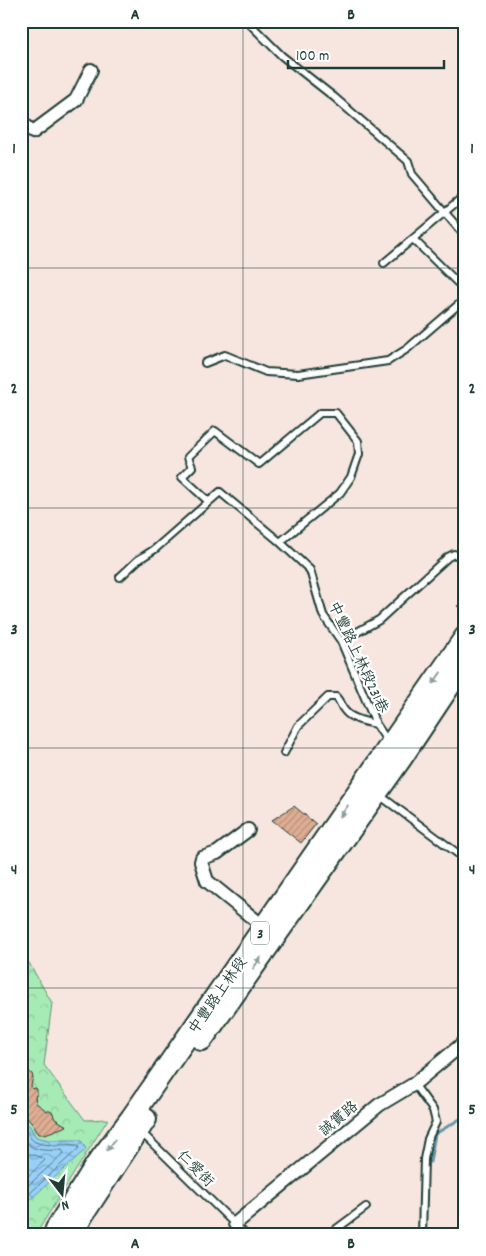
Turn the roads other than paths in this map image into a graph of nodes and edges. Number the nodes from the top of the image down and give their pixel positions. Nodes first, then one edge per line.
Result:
1 (247, 21) edge
2 (91, 70) dead end
3 (21, 121) edge
4 (465, 195) edge
5 (446, 212) junction
6 (465, 236) edge
7 (413, 239) junction
8 (384, 264) dead end
9 (465, 290) edge
10 (465, 299) edge
11 (205, 363) dead end
12 (208, 501) junction
13 (280, 542) junction
14 (465, 562) edge
15 (120, 577) dead end
16 (465, 637) edge
17 (341, 641) junction
18 (465, 663) edge
19 (376, 724) junction
20 (395, 752) junction
21 (284, 753) dead end
22 (370, 788) junction
23 (248, 830) dead end
24 (465, 859) edge
25 (264, 928) junction
26 (465, 1042) edge
27 (414, 1084) junction
28 (135, 1124) junction
29 (366, 1207) dead end
30 (235, 1224) junction
31 (60, 1234) edge
32 (246, 1235) edge
33 (333, 1235) edge
34 (422, 1235) edge

1 - 5 lane
2 - 3 street
4 - 5 lane
5 - 6 lane
5 - 7 lane
7 - 8 lane
7 - 9 lane
10 - 11 lane
12 - 13 lane, 中豐路上林段231巷
12 - 13 lane
12 - 15 lane
13 - 17 lane, 中豐路上林段231巷
14 - 17 lane
16 -> 20 main road, 中豐路上林段 / 3
17 - 19 lane, 中豐路上林段231巷
18 - 20 main road, 中豐路上林段 / 3
19 - 20 lane, 中豐路上林段231巷
19 - 21 lane
20 - 22 main road, 中豐路上林段 / 3
22 - 24 lane
22 -> 25 main road, 中豐路上林段 / 3
28 -> 22 main road, 中豐路上林段 / 3
23 - 25 street
25 - 28 main road, 中豐路上林段 / 3
26 - 27 street, 誠實路
27 - 30 street, 誠實路
27 - 34 lane
28 - 30 lane, 仁愛街
28 - 31 main road, 中豐路上林段 / 3
29 - 33 lane
30 - 32 lane, 仁愛街

